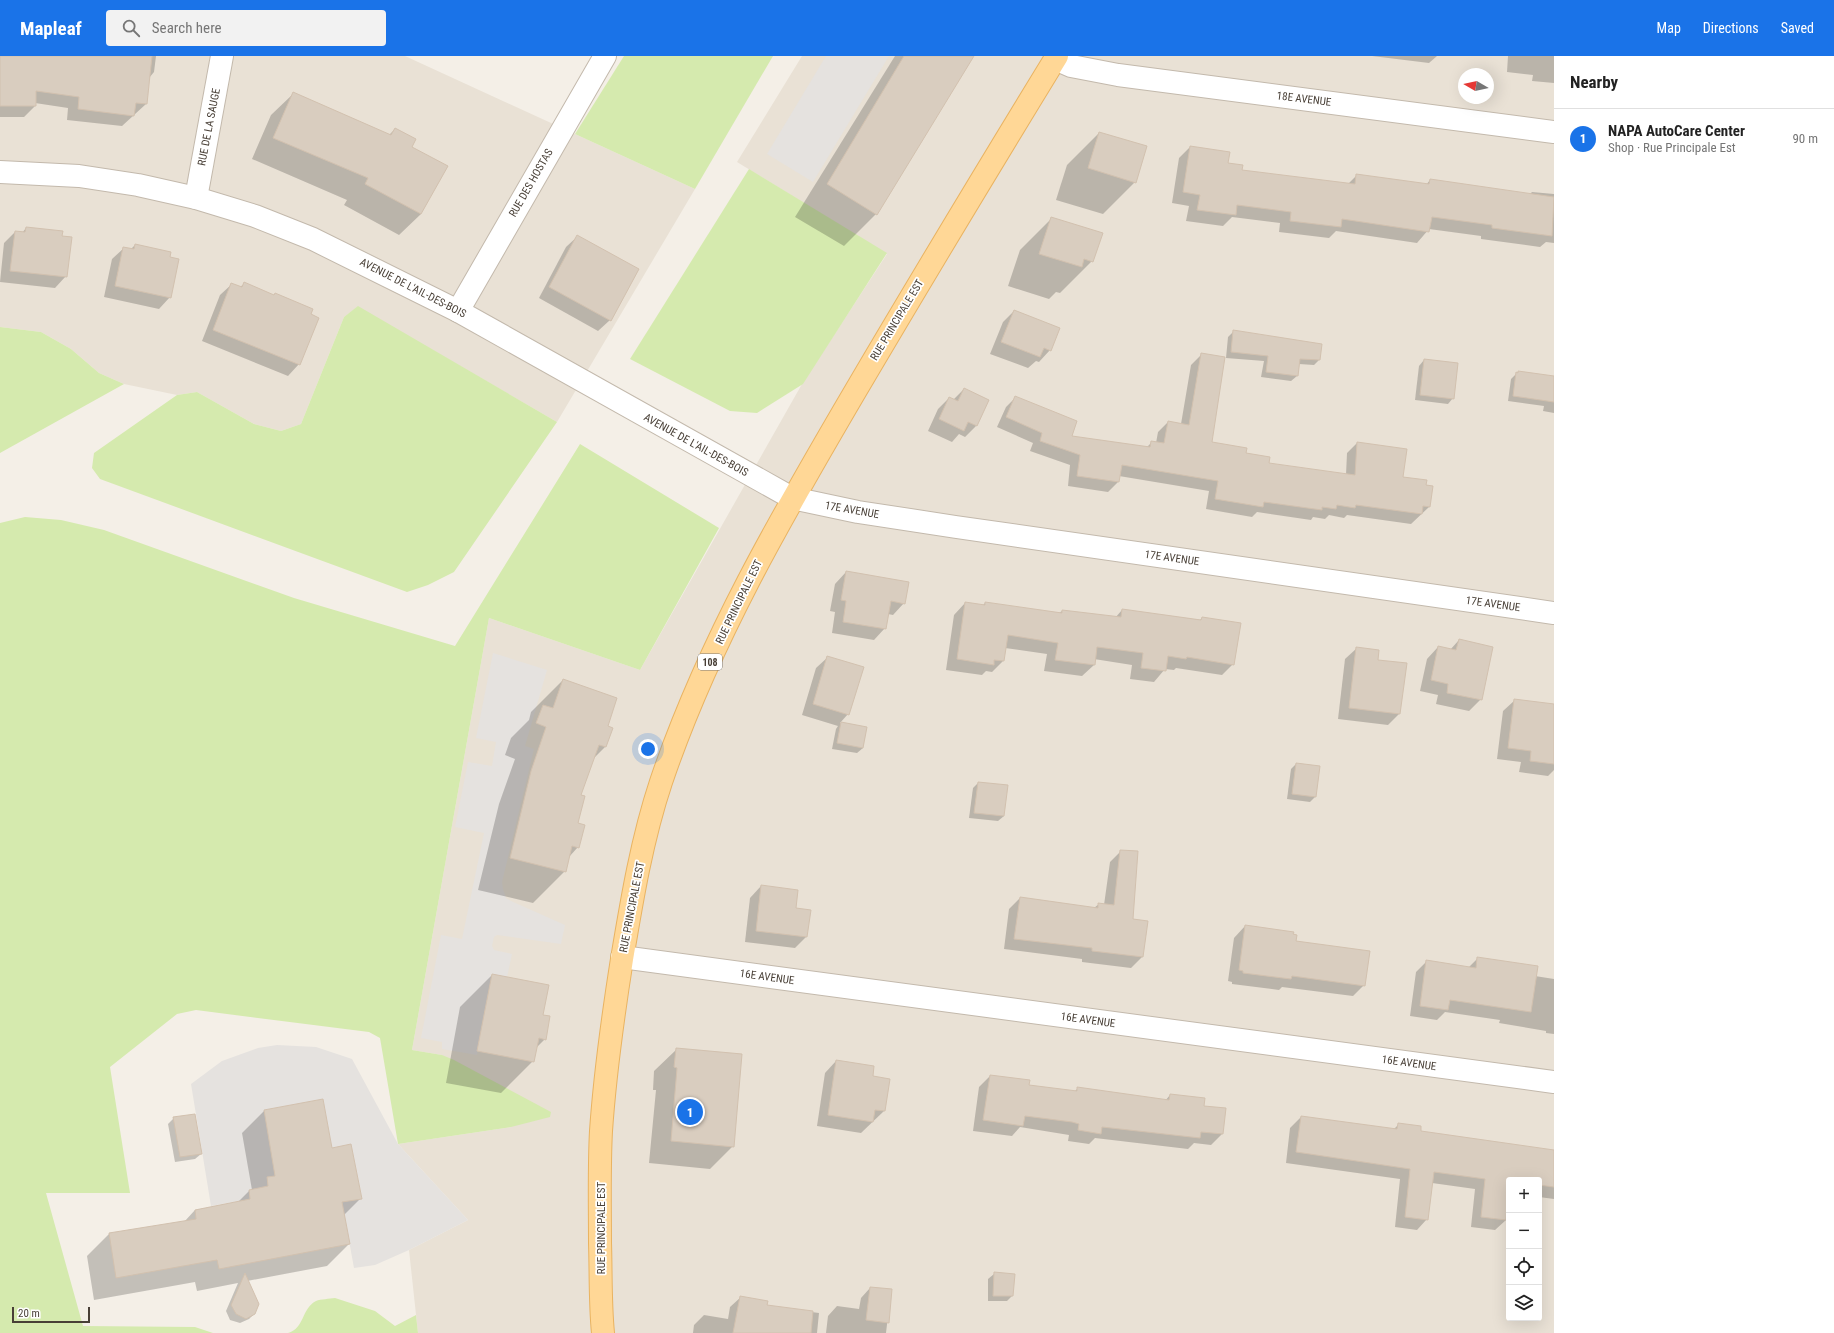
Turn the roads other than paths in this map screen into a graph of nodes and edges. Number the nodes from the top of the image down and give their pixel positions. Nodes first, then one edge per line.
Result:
1 (222, 56) edge
2 (606, 56) edge
3 (1056, 57) edge
4 (1554, 132) edge
5 (0, 172) edge
6 (196, 198) junction
7 (458, 311) junction
8 (792, 498) junction
9 (1554, 613) edge
10 (622, 957) junction
11 (1554, 1082) edge
12 (603, 1333) edge

1 - 6 street, RUE DE LA SAUGE
2 - 7 street, RUE DES HOSTAS
3 - 4 street, 18E AVENUE
3 - 8 main road, RUE PRINCIPALE EST / 108
5 - 6 street, AVENUE DE L'AIL-DES-BOIS
6 - 7 street, AVENUE DE L'AIL-DES-BOIS
7 - 8 street, AVENUE DE L'AIL-DES-BOIS
8 - 9 street, 17E AVENUE
8 - 10 main road, RUE PRINCIPALE EST / 108
10 - 11 street, 16E AVENUE
10 - 12 main road, RUE PRINCIPALE EST / 108

